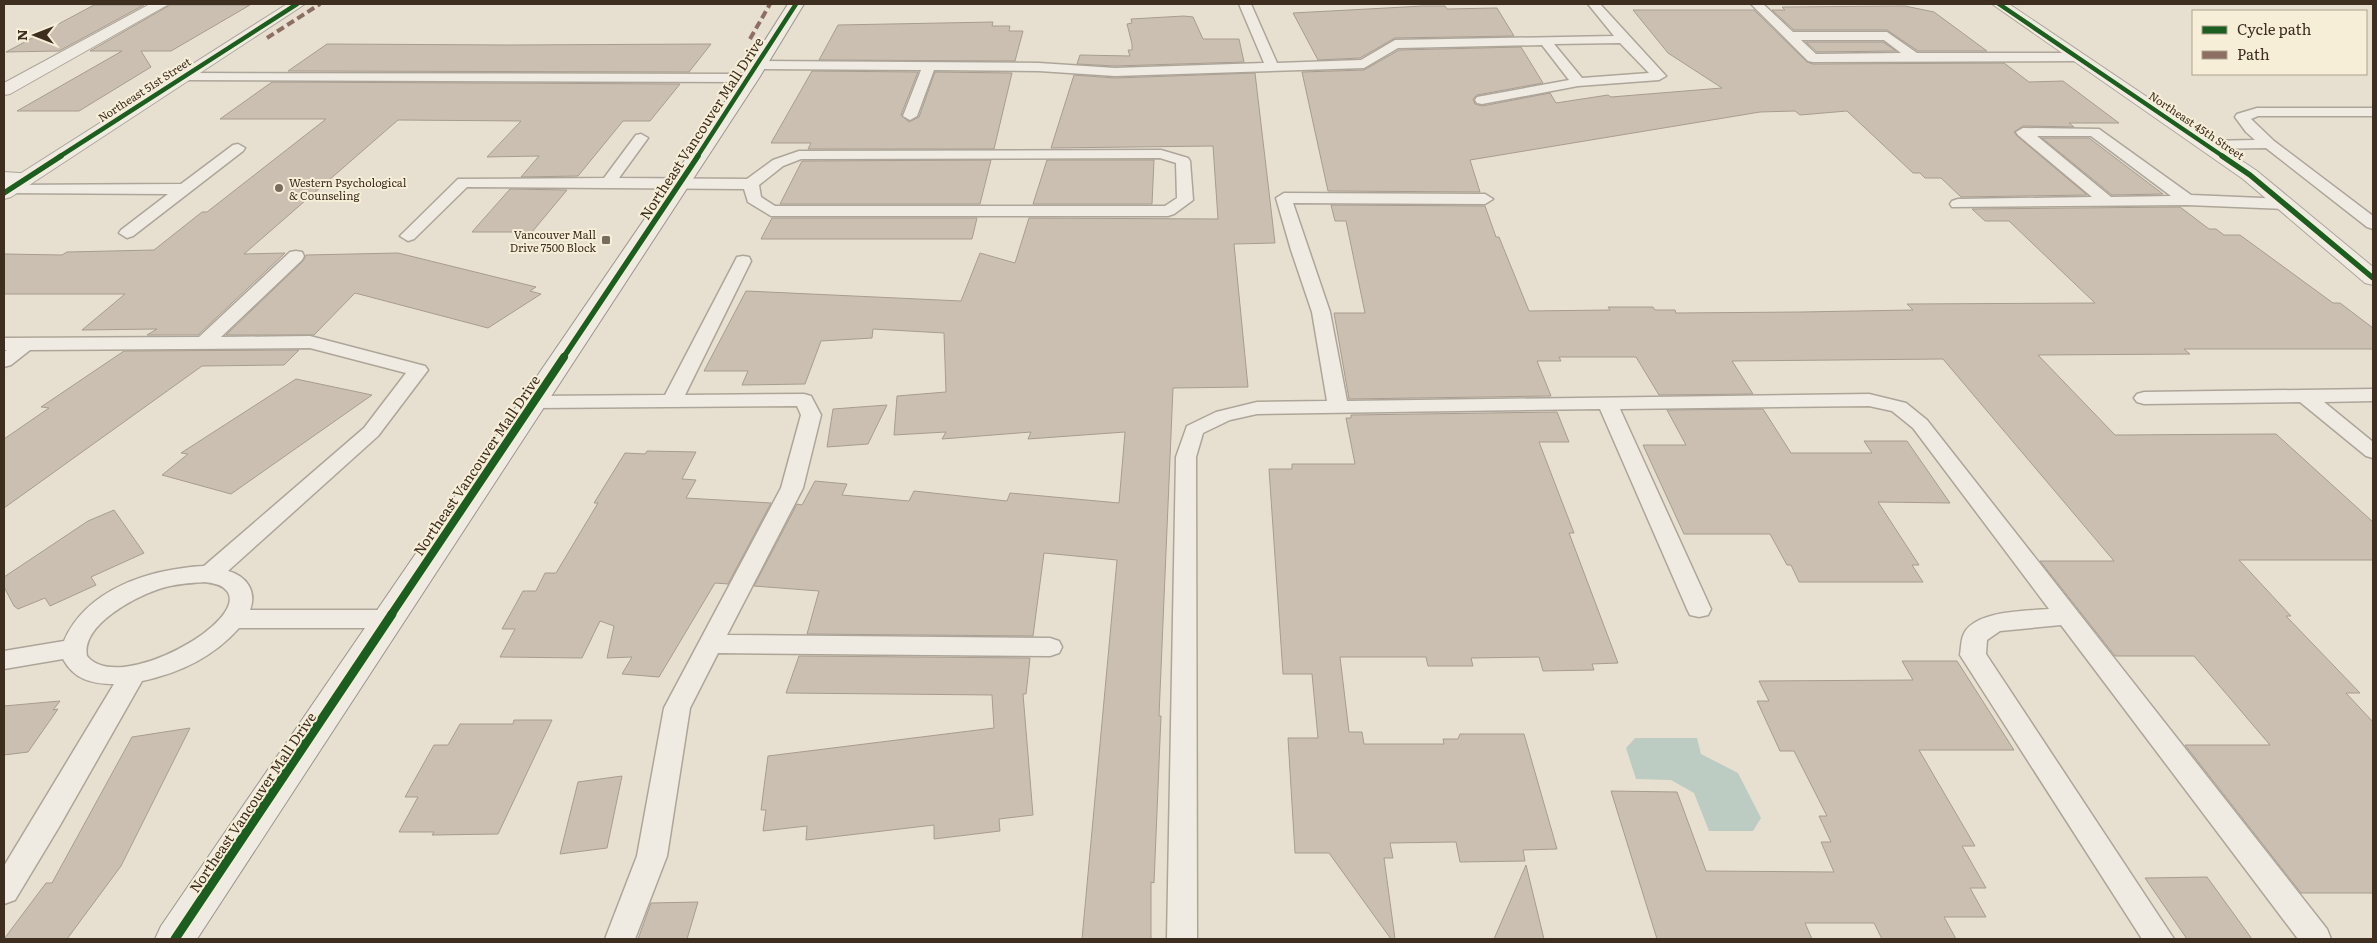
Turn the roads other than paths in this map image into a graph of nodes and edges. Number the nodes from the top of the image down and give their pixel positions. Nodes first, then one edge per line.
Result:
1 (161, 4) edge
2 (296, 4) edge
3 (796, 4) edge
4 (1245, 4) edge
5 (1594, 4) edge
6 (1757, 4) edge
7 (1999, 4) edge
8 (1790, 36) junction
9 (1623, 39) junction
10 (1545, 41) junction
11 (1914, 57) junction
12 (2077, 57) junction
13 (929, 66) junction
14 (1272, 67) junction
15 (4, 71) edge
16 (38, 71) junction
17 (754, 72) junction
18 (183, 77) junction
19 (1578, 82) junction
20 (4, 90) edge
21 (1482, 100) dead end
22 (2373, 112) edge
23 (910, 116) dead end
24 (641, 138) dead end
25 (2206, 144) junction
26 (2269, 144) junction
27 (238, 148) dead end
28 (608, 183) junction
29 (680, 184) junction
30 (751, 184) junction
31 (5, 187) edge
32 (184, 189) junction
33 (1485, 199) dead end
34 (2188, 200) junction
35 (2108, 202) junction
36 (1958, 204) dead end
37 (2286, 204) junction
38 (2373, 224) edge
39 (127, 233) dead end
40 (408, 236) dead end
41 (296, 256) dead end
42 (743, 261) dead end
43 (2373, 278) edge
44 (204, 342) junction
45 (4, 344) edge
46 (25, 344) junction
47 (4, 361) edge
48 (2373, 395) edge
49 (2305, 396) junction
50 (2144, 398) dead end
51 (672, 401) junction
52 (534, 402) junction
53 (1608, 404) junction
54 (1338, 407) junction
55 (2373, 452) edge
56 (210, 574) junction
57 (1699, 609) dead end
58 (2068, 616) junction
59 (234, 619) junction
60 (389, 619) junction
61 (710, 644) junction
62 (1050, 647) dead end
63 (73, 648) junction
64 (4, 660) edge
65 (134, 674) junction
66 (4, 891) edge
67 (175, 939) edge
68 (620, 939) edge
69 (1182, 939) edge
70 (2159, 939) edge
71 (2316, 939) edge

1 - 16 street
2 - 18 street, Northeast 51st Street
3 - 17 street, Northeast Vancouver Mall Drive
4 - 14 lane
5 - 9 lane
6 - 8 lane
7 - 12 street, Northeast 45th Street
8 - 11 lane
8 - 11 lane
9 - 10 lane
9 - 19 lane
10 - 14 lane
10 - 19 lane
11 - 12 lane
12 - 25 street, Northeast 45th Street
13 - 14 lane
13 - 17 lane
13 - 23 lane
15 - 16 street
16 - 20 street
17 - 18 lane
17 - 29 street, Northeast Vancouver Mall Drive
18 - 31 street, Northeast 51st Street
19 - 21 lane
22 - 26 lane
24 - 28 lane
25 - 26 lane
25 - 37 street, Northeast 45th Street
26 - 38 lane
27 - 32 lane
28 - 29 lane
28 - 40 lane
29 - 30 lane
29 - 52 street, Northeast Vancouver Mall Drive
30 - 30 lane
31 - 32 lane
32 - 39 lane
33 - 54 lane
34 - 35 lane
34 - 35 lane
34 - 37 lane
35 - 36 lane
37 - 43 street, Northeast 45th Street
41 - 44 lane
42 - 51 lane
44 - 46 lane
44 - 56 lane
45 - 46 lane
46 - 47 lane
48 - 49 lane
49 - 50 lane
49 - 55 lane
51 - 52 lane
51 - 61 lane
52 - 60 street, Northeast Vancouver Mall Drive
53 - 54 lane
53 - 57 lane
53 - 58 lane
54 - 69 lane
56 - 59 lane
56 - 63 lane
58 - 70 lane
58 - 71 lane
59 - 60 lane
59 - 65 lane
60 - 67 street, Northeast Vancouver Mall Drive
61 - 62 lane
61 - 68 lane
63 - 64 lane
63 - 65 lane
65 - 66 lane

